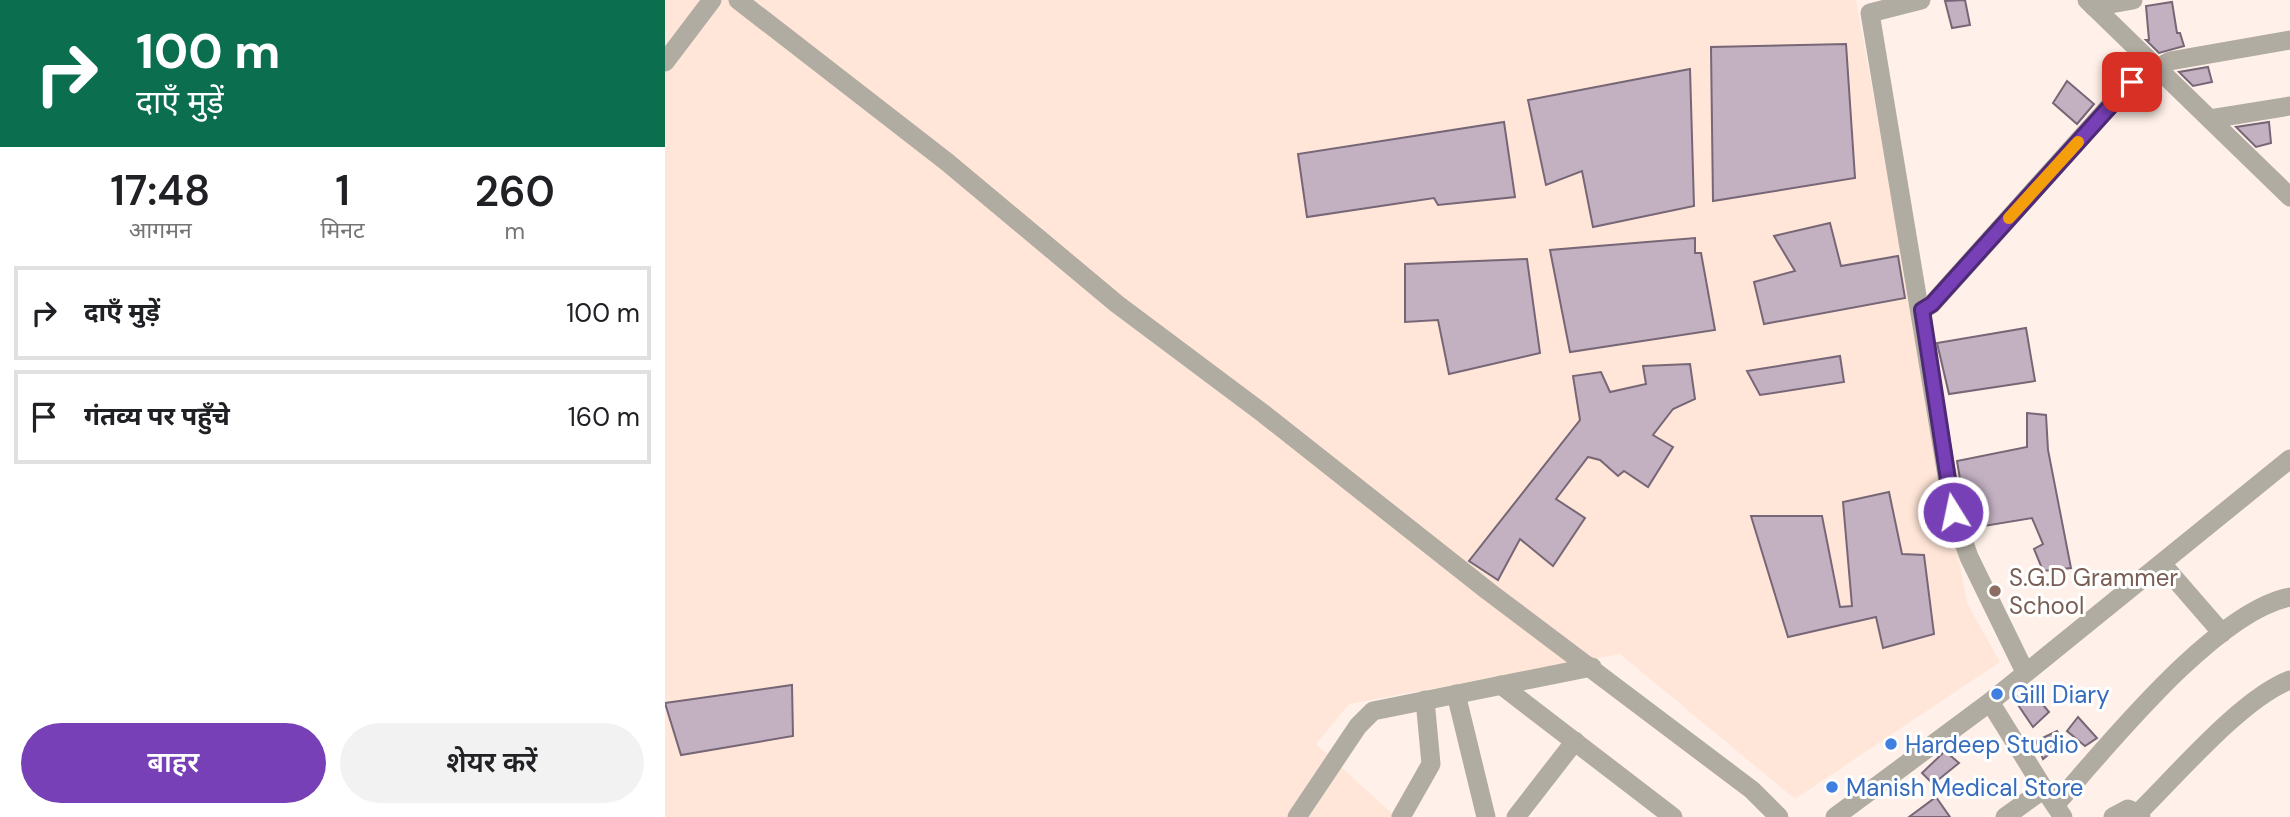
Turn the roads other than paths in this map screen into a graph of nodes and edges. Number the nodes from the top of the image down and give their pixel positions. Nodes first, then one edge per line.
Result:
1 (712, 0) edge
2 (738, 0) edge
3 (1921, 0) edge
4 (2133, 0) edge
5 (2090, 4) edge
6 (2290, 40) edge
7 (665, 62) edge
8 (2153, 65) junction
9 (2290, 106) edge
10 (2210, 120) junction
11 (2290, 197) edge
12 (1922, 310) junction
13 (2290, 459) edge
14 (2163, 565) junction
15 (2290, 597) edge
16 (2222, 633) junction
17 (1592, 667) junction
18 (2025, 672) junction
19 (2290, 680) edge
20 (1501, 685) junction
21 (1455, 694) junction
22 (1425, 700) junction
23 (1990, 702) junction
24 (1574, 741) junction
25 (2054, 804) edge
26 (2139, 815) edge
27 (1297, 817) edge
28 (1401, 817) edge
29 (1486, 817) edge
30 (1516, 817) edge
31 (1673, 817) edge
32 (1779, 817) edge
33 (1835, 817) edge
34 (2005, 817) edge
35 (2113, 817) edge

1 - 7 street
2 - 17 street
3 - 12 street
4 - 5 street
5 - 8 street
6 - 8 street
8 - 10 street
8 - 12 street
9 - 10 street
10 - 11 street
12 - 18 street
13 - 14 street
14 - 16 street
14 - 18 street
15 - 16 street
16 - 25 street
17 - 20 street
17 - 32 street
18 - 23 street
19 - 26 street
20 - 21 street
20 - 24 street
21 - 22 street
21 - 29 street
22 - 27 street
22 - 28 street
23 - 25 street
23 - 33 street
24 - 30 street
24 - 31 street
25 - 34 street
26 - 35 street

